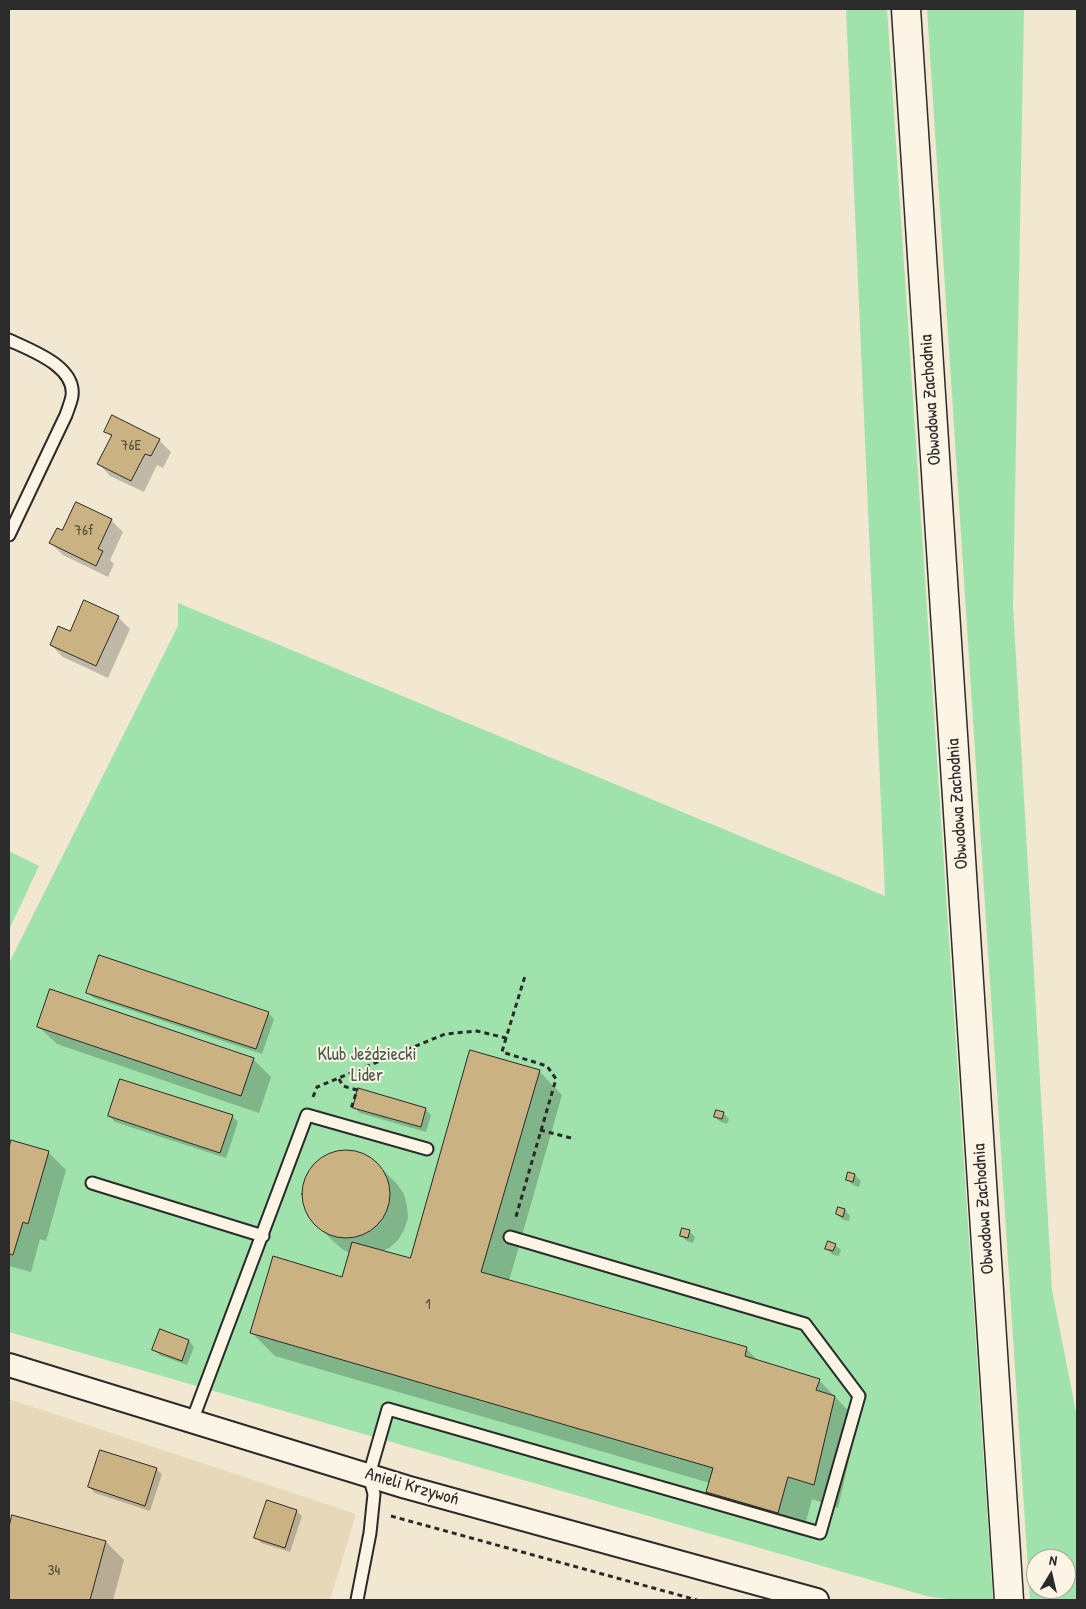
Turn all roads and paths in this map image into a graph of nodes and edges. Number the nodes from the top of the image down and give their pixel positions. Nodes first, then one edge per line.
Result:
1 (906, 9) edge
2 (9, 340) edge
3 (9, 535) edge
4 (525, 976) dead end
5 (506, 1038) junction
6 (339, 1079) junction
7 (307, 1115) junction
8 (346, 1126) junction
9 (540, 1130) junction
10 (575, 1139) dead end
11 (427, 1149) dead end
12 (92, 1183) dead end
13 (263, 1236) junction
14 (510, 1237) joint
15 (9, 1365) edge
16 (192, 1420) junction
17 (369, 1475) junction
18 (388, 1516) dead end
19 (357, 1600) edge
20 (697, 1600) edge
21 (817, 1600) edge
22 (1009, 1600) edge

1 - 22 main road, Obwodowa Zachodnia
2 - 3 lane
4 - 5 path
5 - 6 path
5 - 9 path
6 - 7 path
6 - 8 path
7 - 8 lane
7 - 13 lane
8 - 11 lane
9 - 10 path
9 - 14 path
12 - 13 lane
13 - 16 lane
14 - 17 lane
15 - 16 street, Anieli Krzywoń
16 - 17 street, Anieli Krzywoń
17 - 19 lane
17 - 21 street, Anieli Krzywoń
18 - 20 path

